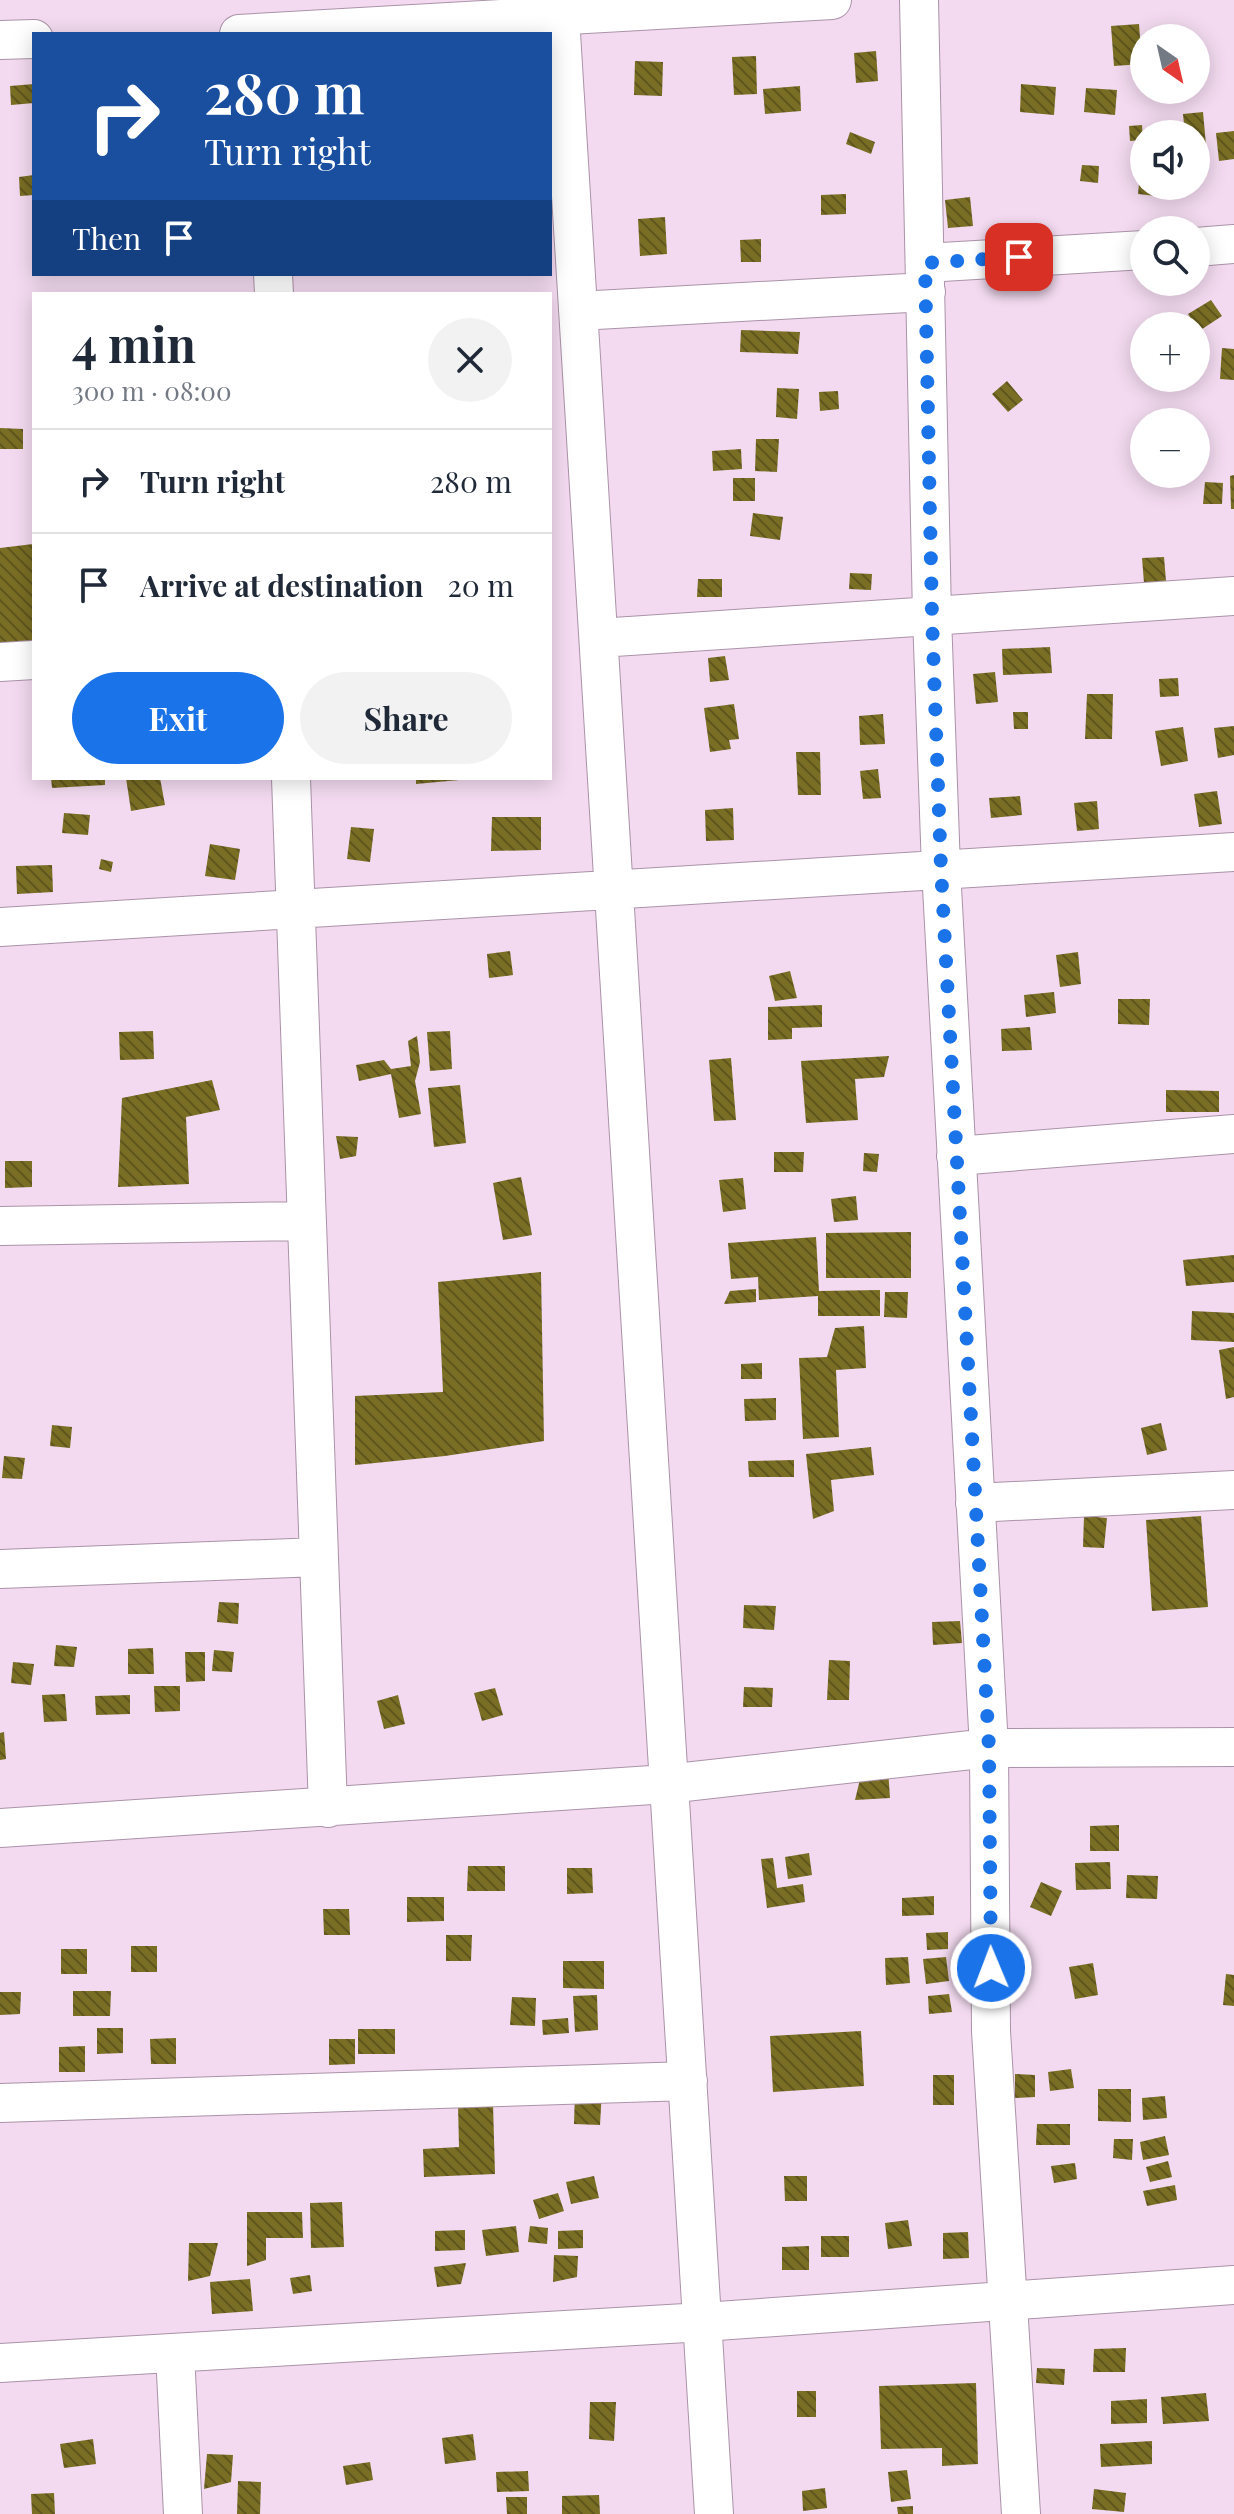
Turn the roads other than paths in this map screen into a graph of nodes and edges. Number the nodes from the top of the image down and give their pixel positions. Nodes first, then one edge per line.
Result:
1 (832, 0) edge
2 (919, 0) edge
3 (560, 17) junction
4 (300, 32) edge
5 (32, 39) edge
6 (0, 40) edge
7 (1234, 244) edge
8 (1210, 246) edge
9 (1130, 252) edge
10 (925, 277) junction
11 (578, 311) junction
12 (1234, 596) edge
13 (932, 616) junction
14 (599, 638) junction
15 (32, 660) edge
16 (0, 662) edge
17 (291, 780) edge
18 (1234, 852) edge
19 (941, 869) junction
20 (614, 889) junction
21 (296, 909) junction
22 (0, 927) edge
23 (1234, 1134) edge
24 (956, 1156) junction
25 (307, 1221) junction
26 (0, 1226) edge
27 (1234, 1490) edge
28 (975, 1503) junction
29 (319, 1557) junction
30 (0, 1569) edge
31 (1234, 1747) edge
32 (989, 1748) junction
33 (667, 1784) junction
34 (328, 1808) junction
35 (0, 1828) edge
36 (688, 2081) junction
37 (0, 2103) edge
38 (1234, 2285) edge
39 (1008, 2301) junction
40 (703, 2322) junction
41 (175, 2353) junction
42 (0, 2363) edge
43 (183, 2514) edge
44 (714, 2514) edge
45 (1021, 2514) edge

1 - 3 street
2 - 10 street
3 - 4 street
3 - 11 street
5 - 6 street
7 - 8 street
9 - 10 street
10 - 11 street
10 - 13 street
11 - 14 street
12 - 13 street
13 - 14 street
13 - 19 street
14 - 20 street
15 - 16 street
17 - 21 street
18 - 19 street
19 - 20 street
19 - 24 street
20 - 21 street
20 - 33 street
21 - 22 street
21 - 25 street
23 - 24 street
24 - 28 street
25 - 26 street
25 - 29 street
27 - 28 street
28 - 32 street
29 - 30 street
29 - 34 street
31 - 32 street
32 - 33 street
32 - 39 street
33 - 34 street
33 - 36 street
34 - 35 street
36 - 37 street
36 - 40 street
38 - 39 street
39 - 40 street
39 - 45 street
40 - 41 street
40 - 44 street
41 - 42 street
41 - 43 street

